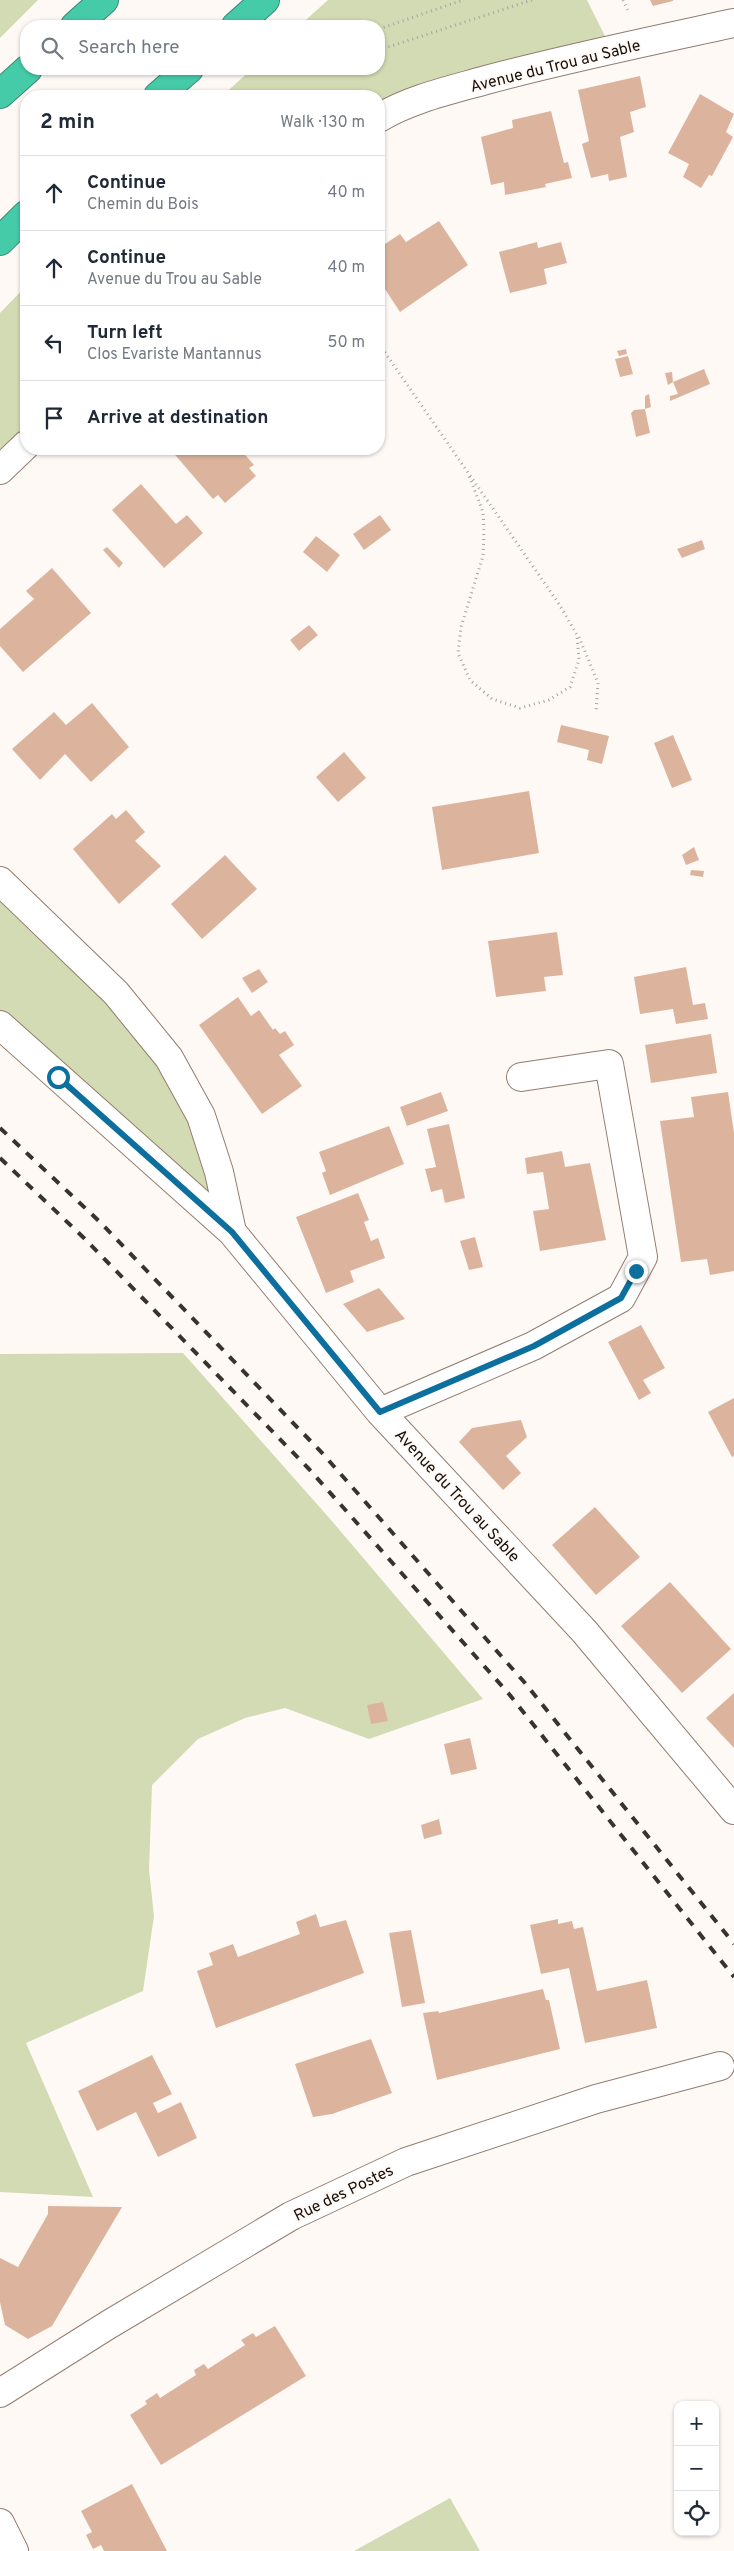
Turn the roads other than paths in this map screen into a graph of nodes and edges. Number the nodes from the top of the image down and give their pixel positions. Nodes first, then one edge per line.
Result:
1 (104, 0) edge
2 (265, 0) edge
3 (82, 20) edge
4 (243, 20) edge
5 (734, 23) edge
6 (21, 75) edge
7 (182, 75) edge
8 (165, 90) edge
9 (0, 94) edge
10 (385, 114) edge
11 (20, 221) edge
12 (0, 240) edge
13 (20, 450) edge
14 (0, 470) edge
15 (0, 881) edge
16 (0, 1025) edge
17 (521, 1077) dead end
18 (232, 1232) junction
19 (380, 1412) junction
20 (734, 1810) edge
21 (720, 2066) dead end
22 (0, 2394) edge
23 (0, 2523) edge
24 (14, 2551) edge

1 - 3 highway
2 - 4 highway
5 - 10 street, Avenue du Trou au Sable
6 - 9 highway
7 - 8 highway
11 - 12 highway
13 - 14 street
15 - 18 street, Avenue du Trou au Sable
16 - 18 street
17 - 19 street
18 - 19 street, Avenue du Trou au Sable
19 - 20 street, Avenue du Trou au Sable
21 - 22 street, Rue des Postes
23 - 24 street

